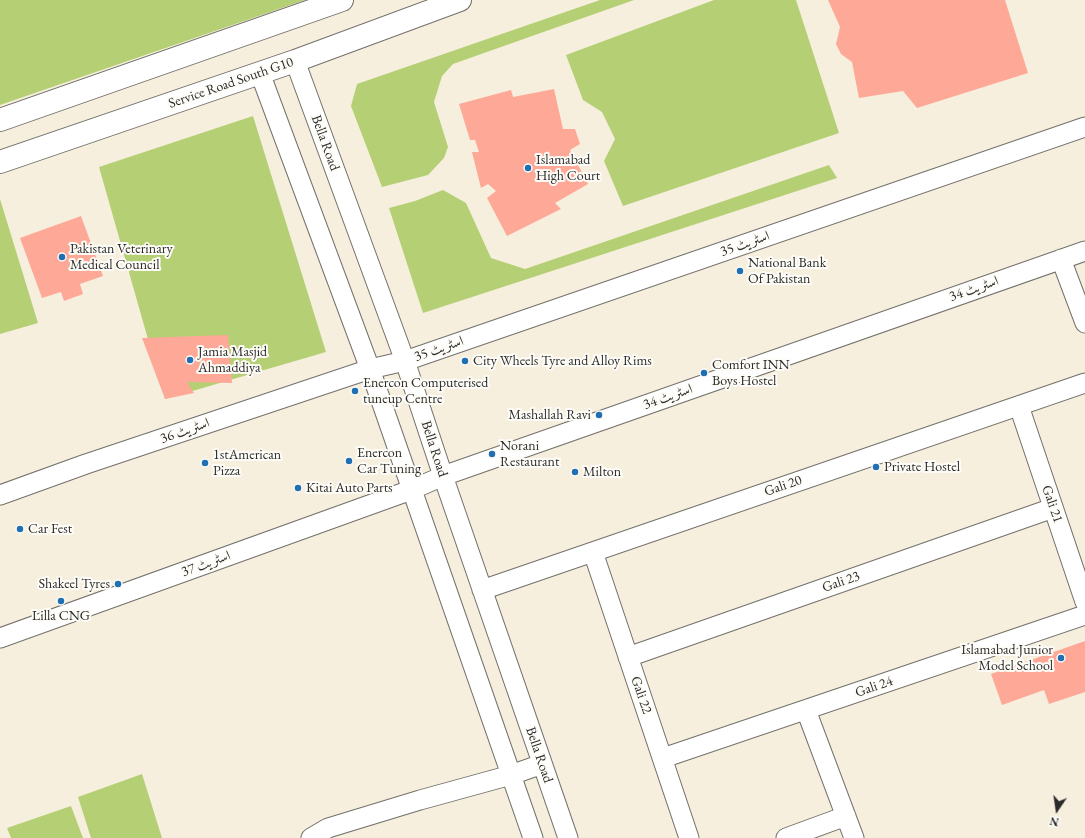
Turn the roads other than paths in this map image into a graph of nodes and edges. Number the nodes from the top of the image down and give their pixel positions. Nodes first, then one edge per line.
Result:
1 (342, 0) edge
2 (460, 0) edge
3 (295, 61) junction
4 (260, 73) junction
5 (0, 120) edge
6 (1085, 127) edge
7 (0, 162) edge
8 (1085, 251) edge
9 (1061, 259) junction
10 (1085, 323) edge
11 (405, 361) junction
12 (370, 369) junction
13 (1085, 383) edge
14 (1019, 406) junction
15 (443, 476) junction
16 (411, 490) junction
17 (0, 495) edge
18 (1053, 508) junction
19 (593, 552) junction
20 (482, 590) junction
21 (1085, 602) edge
22 (1085, 615) edge
23 (0, 638) edge
24 (628, 657) junction
25 (806, 710) junction
26 (662, 758) junction
27 (542, 764) junction
28 (511, 775) junction
29 (846, 816) junction
30 (311, 838) edge
31 (533, 838) edge
32 (568, 838) edge
33 (689, 838) edge
34 (786, 838) edge
35 (854, 838) edge

1 - 5 main road
2 - 3 main road, Service Road South G10
3 - 4 main road, Service Road South G10
3 - 11 street, Bella Road
4 - 7 main road, Service Road South G10
4 - 12 street
6 - 11 street, اسٹریٹ 35
8 - 9 street, اسٹریٹ 34
9 - 10 street
9 - 15 street, اسٹریٹ 34
11 - 12 street, اسٹریٹ 35
11 - 15 street, Bella Road
12 - 16 street
12 - 17 street, اسٹریٹ 36
13 - 14 street, Gali 20
14 - 18 street, Gali 21
14 - 19 street, Gali 20
15 - 16 street, اسٹریٹ 34
15 - 20 street, Bella Road
16 - 23 street, اسٹریٹ 37
16 - 28 street
18 - 21 street, Gali 21
18 - 24 street, Gali 23
19 - 20 street, Gali 20
19 - 24 street, Gali 22
20 - 27 street, Bella Road
22 - 25 street, Gali 24
24 - 26 street, Gali 22
25 - 26 street, Gali 24
25 - 29 street
26 - 33 street, Gali 22
27 - 28 street
27 - 32 street, Bella Road
28 - 30 street
28 - 31 street
29 - 34 street
29 - 35 street

